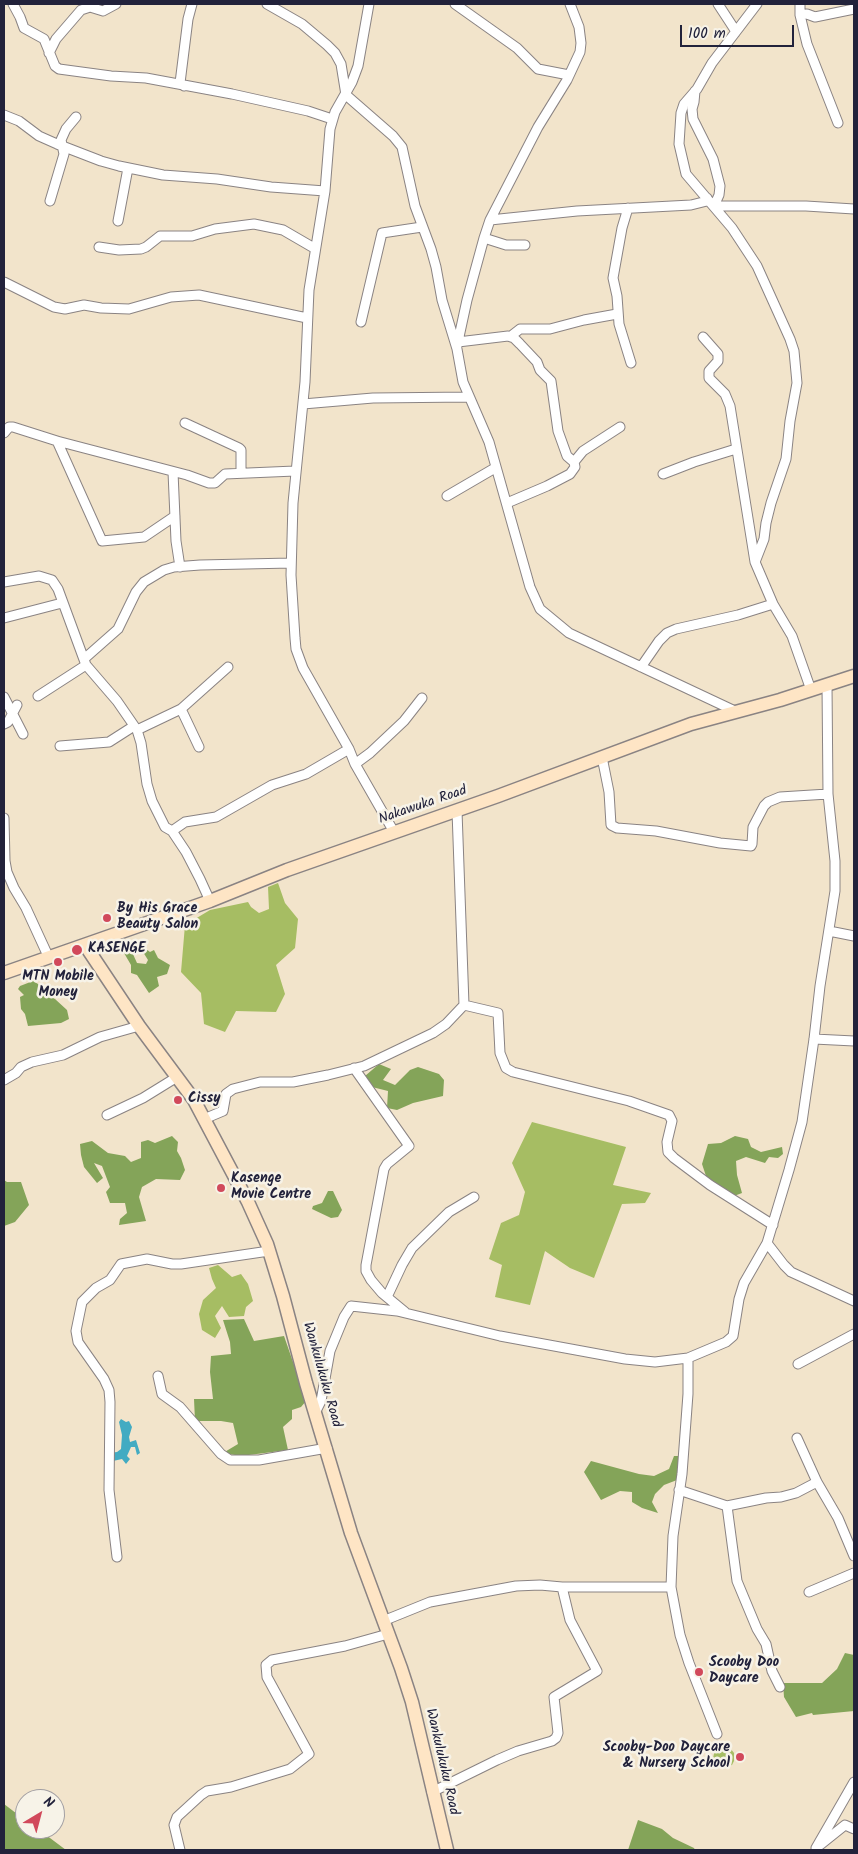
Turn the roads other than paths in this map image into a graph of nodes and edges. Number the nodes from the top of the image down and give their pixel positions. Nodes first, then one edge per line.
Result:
1 (13, 4) edge
2 (116, 4) edge
3 (192, 4) edge
4 (267, 4) edge
5 (369, 4) edge
6 (455, 4) edge
7 (570, 4) edge
8 (718, 4) edge
9 (757, 4) edge
10 (800, 4) edge
11 (854, 9) edge
12 (800, 15) junction
13 (735, 33) junction
14 (49, 53) junction
15 (569, 75) junction
16 (184, 86) junction
17 (695, 91) junction
18 (346, 95) junction
19 (4, 115) edge
20 (76, 116) dead end
21 (332, 119) junction
22 (838, 123) dead end
23 (61, 146) junction
24 (128, 168) junction
25 (325, 191) junction
26 (707, 198) junction
27 (50, 201) dead end
28 (714, 206) junction
29 (628, 208) junction
30 (854, 209) edge
31 (490, 220) junction
32 (118, 221) dead end
33 (422, 227) junction
34 (484, 238) junction
35 (525, 245) dead end
36 (99, 247) dead end
37 (314, 248) junction
38 (4, 282) edge
39 (617, 314) junction
40 (307, 318) junction
41 (361, 322) dead end
42 (511, 336) junction
43 (703, 337) dead end
44 (457, 346) junction
45 (631, 363) dead end
46 (469, 397) junction
47 (303, 404) junction
48 (185, 423) dead end
49 (620, 427) dead end
50 (4, 433) edge
51 (57, 441) junction
52 (736, 449) junction
53 (574, 462) junction
54 (495, 468) junction
55 (295, 471) junction
56 (174, 472) junction
57 (241, 473) junction
58 (663, 474) dead end
59 (447, 496) dead end
60 (507, 503) junction
61 (175, 516) junction
62 (755, 562) junction
63 (291, 563) junction
64 (180, 567) junction
65 (4, 582) edge
66 (62, 603) junction
67 (774, 604) junction
68 (4, 618) edge
69 (85, 662) junction
70 (228, 667) dead end
71 (641, 667) junction
72 (854, 676) edge
73 (827, 685) junction
74 (811, 690) junction
75 (38, 696) dead end
76 (4, 697) edge
77 (422, 698) dead end
78 (18, 705) dead end
79 (181, 709) junction
80 (735, 711) junction
81 (4, 724) edge
82 (135, 728) junction
83 (24, 734) dead end
84 (60, 746) dead end
85 (199, 747) dead end
86 (349, 749) junction
87 (602, 757) junction
88 (355, 764) junction
89 (828, 794) junction
90 (457, 811) junction
91 (4, 818) edge
92 (172, 831) junction
93 (394, 832) junction
94 (210, 901) junction
95 (829, 931) junction
96 (854, 936) edge
97 (85, 945) junction
98 (48, 958) junction
99 (4, 973) edge
100 (464, 1005) junction
101 (139, 1026) junction
102 (814, 1038) junction
103 (854, 1042) edge
104 (354, 1068) junction
105 (177, 1077) junction
106 (4, 1080) edge
107 (107, 1115) dead end
108 (204, 1119) junction
109 (474, 1197) dead end
110 (773, 1225) junction
111 (767, 1243) junction
112 (269, 1251) junction
113 (387, 1297) junction
114 (854, 1301) edge
115 (407, 1313) junction
116 (854, 1334) edge
117 (688, 1358) junction
118 (798, 1364) dead end
119 (158, 1376) dead end
120 (315, 1413) junction
121 (797, 1438) dead end
122 (327, 1448) junction
123 (817, 1482) junction
124 (679, 1490) junction
125 (727, 1506) junction
126 (854, 1556) edge
127 (117, 1557) dead end
128 (854, 1573) edge
129 (562, 1587) junction
130 (671, 1587) junction
131 (809, 1592) dead end
132 (383, 1621) junction
133 (388, 1634) junction
134 (780, 1688) dead end
135 (717, 1734) dead end
136 (854, 1782) edge
137 (432, 1792) junction
138 (854, 1830) edge
139 (816, 1849) edge
140 (180, 1850) edge
141 (446, 1850) edge

1 - 14 street
2 - 14 street
3 - 16 street
4 - 18 street
5 - 18 street
6 - 15 street
7 - 15 street
8 - 13 street
9 - 13 street
10 - 12 street
11 - 12 street
12 - 22 street
13 - 17 street
14 - 16 street
15 - 31 street
16 - 21 street
17 - 26 street
17 - 28 street
18 - 21 street
18 - 33 street
19 - 23 street
20 - 23 street
21 - 25 street
23 - 24 street
23 - 27 street
24 - 25 street
24 - 32 street
25 - 37 street
26 - 28 street
26 - 29 street
28 - 30 street
28 - 62 street
29 - 31 street
29 - 39 street
31 - 34 street
33 - 41 street
33 - 44 street
34 - 35 street
34 - 44 street
36 - 37 street
37 - 40 street
38 - 40 street
39 - 42 street
39 - 45 street
40 - 47 street
42 - 44 street
42 - 53 street
43 - 52 street
44 - 46 street
46 - 47 street
46 - 54 street
47 - 55 street
48 - 57 street
49 - 53 street
50 - 51 street
51 - 56 street
51 - 61 street
52 - 58 street
52 - 62 street
53 - 60 street
54 - 59 street
54 - 60 street
55 - 57 street
55 - 63 street
56 - 57 street
56 - 61 street
60 - 71 street
61 - 64 street
62 - 67 street
63 - 64 street
63 - 86 street
64 - 69 street
65 - 66 street
66 - 68 street
66 - 69 street
67 - 71 street
67 - 74 street
69 - 75 street
69 - 82 street
70 - 79 street
71 - 80 street
72 - 73 main road, Nakawuka Road
73 - 74 main road, Nakawuka Road
73 - 89 street
74 - 80 main road, Nakawuka Road
76 - 83 street
77 - 88 street
78 - 81 street
79 - 82 street
79 - 85 street
80 - 87 main road, Nakawuka Road
82 - 84 street
82 - 92 street
86 - 88 street
86 - 92 street
87 - 89 street
87 - 90 main road, Nakawuka Road
88 - 93 street
89 - 95 street
90 - 93 main road, Nakawuka Road
90 - 100 street
91 - 98 street
92 - 94 street
93 - 94 main road, Nakawuka Road
94 - 97 main road, Nakawuka Road
95 - 96 street
95 - 102 street
97 - 98 main road, Nakawuka Road
97 - 101 main road, Wankulukuku Road
98 - 99 main road, Nakawuka Road
100 - 104 street
100 - 110 street
101 - 105 main road, Wankulukuku Road
101 - 106 street
102 - 103 street
102 - 110 street
104 - 108 street
104 - 113 street
105 - 107 street
105 - 108 main road, Wankulukuku Road
108 - 112 main road, Wankulukuku Road
109 - 113 street
110 - 111 street
111 - 114 street
111 - 117 street
112 - 120 main road, Wankulukuku Road
112 - 127 street
113 - 115 street
115 - 117 street
115 - 120 street
116 - 118 street
117 - 124 street
119 - 122 street
120 - 122 main road, Wankulukuku Road
121 - 123 street
122 - 132 main road, Wankulukuku Road
123 - 125 street
123 - 126 street
124 - 125 street
124 - 130 street
125 - 134 street
128 - 131 street
129 - 130 street
129 - 132 street
129 - 137 street
130 - 135 street
132 - 133 main road, Wankulukuku Road
133 - 137 main road, Wankulukuku Road
133 - 140 street
136 - 139 street
137 - 141 main road, Wankulukuku Road
138 - 139 street

